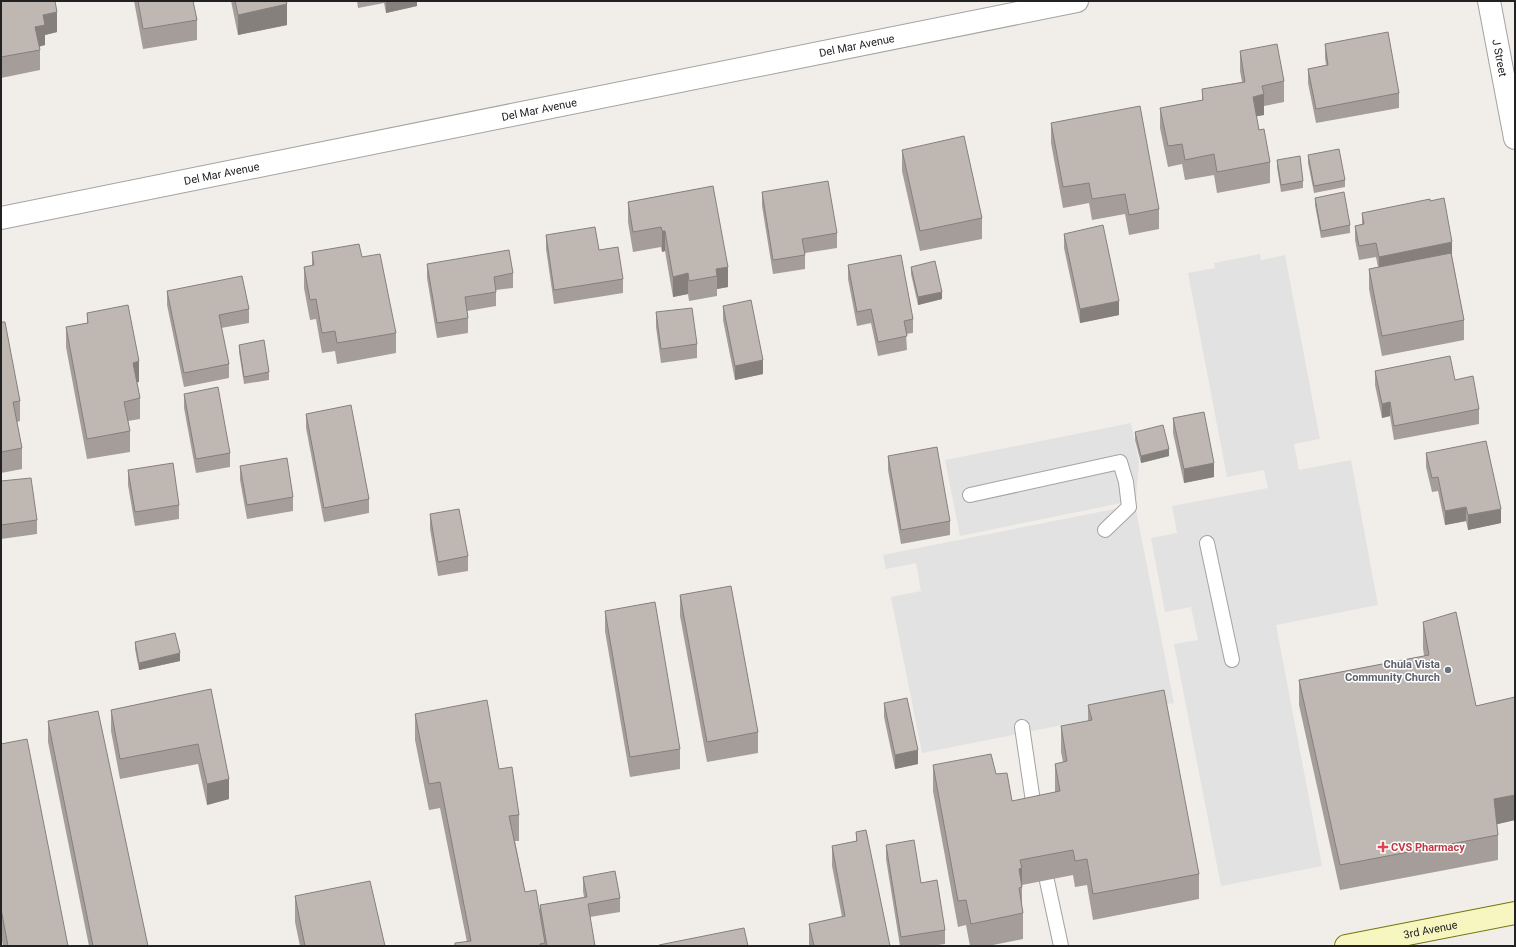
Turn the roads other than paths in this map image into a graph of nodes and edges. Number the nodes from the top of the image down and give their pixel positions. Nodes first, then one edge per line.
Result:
1 (1077, 1) edge
2 (1489, 1) edge
3 (1515, 138) edge
4 (1, 218) edge
5 (970, 495) dead end
6 (1105, 530) dead end
7 (1207, 543) dead end
8 (1232, 660) dead end
9 (1022, 727) dead end
10 (1036, 822) edge
11 (1047, 881) edge
12 (1515, 913) edge
13 (1061, 946) edge
14 (1346, 946) edge

1 - 4 street, Del Mar Avenue
2 - 3 street, J Street
5 - 6 lane
7 - 8 lane
9 - 10 lane
11 - 13 lane
12 - 14 main road, 3rd Avenue

